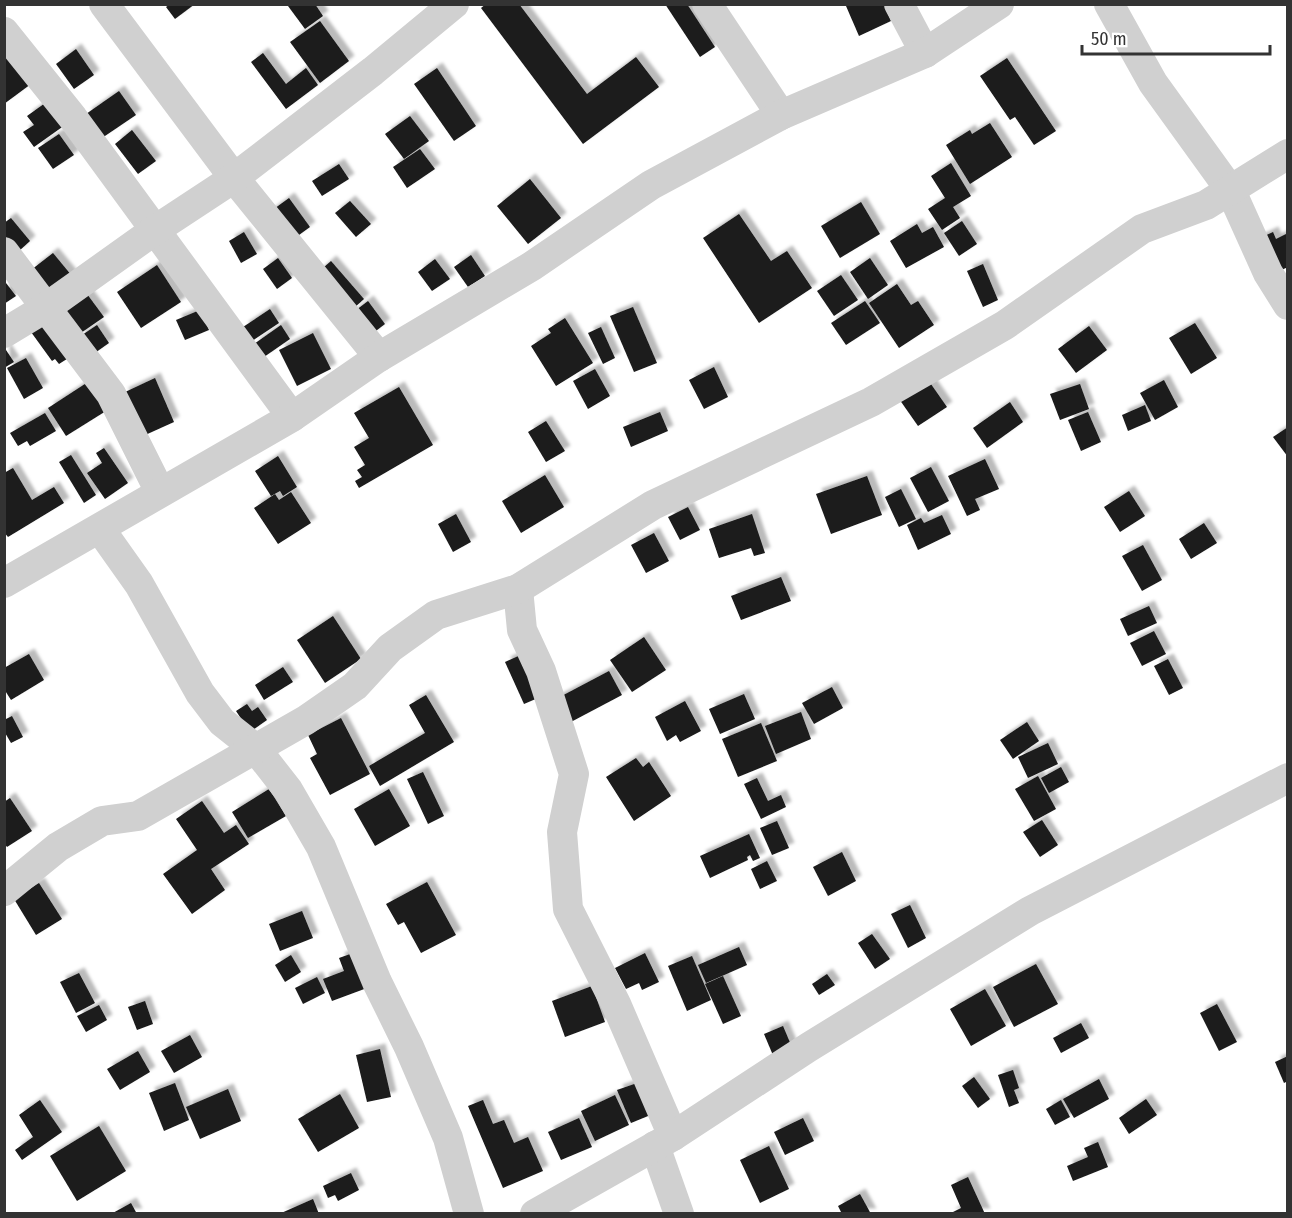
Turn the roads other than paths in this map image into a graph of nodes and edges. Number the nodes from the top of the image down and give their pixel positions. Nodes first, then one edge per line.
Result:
1 (104, 4) edge
2 (453, 4) edge
3 (707, 4) edge
4 (899, 4) edge
5 (999, 4) edge
6 (1109, 4) edge
7 (4, 32) edge
8 (926, 53) junction
9 (781, 116) junction
10 (1287, 154) edge
11 (234, 178) junction
12 (1231, 191) junction
13 (155, 230) junction
14 (4, 252) edge
15 (1287, 306) edge
16 (47, 307) junction
17 (4, 333) edge
18 (379, 357) junction
19 (292, 417) junction
20 (160, 492) junction
21 (100, 529) junction
22 (4, 583) edge
23 (518, 589) junction
24 (256, 749) junction
25 (1287, 778) edge
26 (4, 891) edge
27 (664, 1141) junction
28 (469, 1214) edge
29 (535, 1214) edge
30 (679, 1214) edge

1 - 11 street
2 - 11 street
3 - 9 street
4 - 8 street
5 - 8 street
6 - 12 street
7 - 13 street
8 - 9 street
9 - 18 street
10 - 12 street
11 - 13 street
11 - 18 street
12 - 15 street
12 - 23 street
13 - 16 street
13 - 19 street
14 - 16 street
16 - 17 street
16 - 20 street
18 - 19 street
19 - 20 street
20 - 21 street
21 - 22 street
21 - 24 street
23 - 24 street
23 - 27 street
24 - 26 street
24 - 28 street
25 - 27 street
27 - 29 street
27 - 30 street

